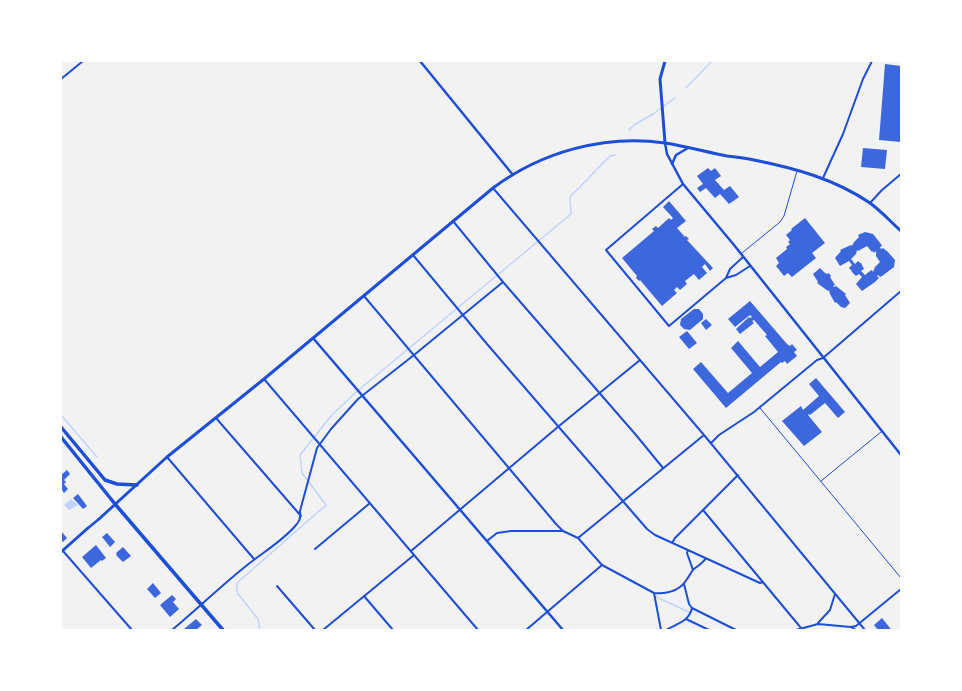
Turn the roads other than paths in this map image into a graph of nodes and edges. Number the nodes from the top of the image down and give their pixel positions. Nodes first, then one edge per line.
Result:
1 (83, 61) edge
2 (420, 61) edge
3 (665, 61) edge
4 (872, 61) edge
5 (61, 79) edge
6 (664, 143) junction
7 (688, 148) junction
8 (672, 164) junction
9 (797, 170) junction
10 (513, 174) junction
11 (901, 174) edge
12 (823, 178) junction
13 (682, 184) junction
14 (493, 188) junction
15 (870, 203) junction
16 (453, 221) junction
17 (901, 231) edge
18 (413, 255) junction
19 (742, 256) junction
20 (750, 266) junction
21 (726, 278) junction
22 (503, 282) junction
23 (901, 291) edge
24 (364, 296) junction
25 (463, 315) junction
26 (313, 338) junction
27 (414, 355) junction
28 (823, 358) junction
29 (640, 360) junction
30 (264, 379) junction
31 (600, 393) junction
32 (362, 396) junction
33 (759, 408) junction
34 (216, 418) junction
35 (559, 426) junction
36 (61, 427) edge
37 (882, 431) junction
38 (704, 435) junction
39 (61, 437) edge
40 (710, 443) junction
41 (319, 444) junction
42 (901, 455) edge
43 (167, 457) junction
44 (510, 468) junction
45 (663, 468) junction
46 (738, 475) junction
47 (821, 481) junction
48 (137, 485) junction
49 (623, 502) junction
50 (370, 503) junction
51 (115, 504) junction
52 (460, 510) junction
53 (703, 510) junction
54 (301, 516) junction
55 (99, 518) joint
56 (88, 528) joint
57 (563, 531) junction
58 (578, 538) junction
59 (486, 541) junction
60 (672, 543) junction
61 (315, 549) dead end
62 (688, 550) junction
63 (411, 551) junction
64 (62, 552) edge
65 (414, 555) junction
66 (706, 558) junction
67 (254, 560) junction
68 (602, 565) junction
69 (693, 570) junction
70 (901, 578) edge
71 (763, 582) junction
72 (684, 584) junction
73 (277, 586) dead end
74 (901, 589) edge
75 (654, 592) junction
76 (835, 594) junction
77 (364, 596) junction
78 (202, 605) junction
79 (692, 608) junction
80 (548, 612) junction
81 (686, 619) junction
82 (860, 623) junction
83 (818, 624) junction
84 (851, 627) junction
85 (801, 628) junction
86 (132, 630) edge
87 (172, 630) edge
88 (223, 630) edge
89 (315, 630) edge
90 (323, 630) edge
91 (393, 630) edge
92 (478, 630) edge
93 (526, 630) edge
94 (563, 630) edge
95 (661, 630) edge
96 (666, 630) edge
97 (709, 630) edge
98 (736, 630) edge
99 (796, 630) edge
100 (856, 630) edge
101 (865, 630) edge

1 - 5 street
2 - 10 street
3 - 6 main road
4 - 12 street
6 - 7 main road
6 - 8 street
6 - 10 main road
7 - 8 street
7 - 9 main road
8 - 13 street
9 - 12 main road
9 - 19 lane
10 - 14 main road
11 - 15 street
12 - 15 main road
13 - 19 street
13 - 21 street
14 - 16 main road
14 - 29 street
15 - 17 main road
16 - 18 main road
16 - 22 street
18 - 24 main road
18 - 25 street
19 - 20 street
19 - 21 street
20 - 21 street
20 - 28 street
22 - 25 street
22 - 31 street
23 - 28 street
24 - 26 main road
24 - 27 street
25 - 27 street
25 - 35 street
26 - 30 main road
26 - 32 street
27 - 32 street
27 - 44 street
28 - 33 street
28 - 37 street
29 - 31 street
29 - 38 street
30 - 34 main road
30 - 41 street
31 - 35 street
31 - 45 street
32 - 41 street
32 - 52 street
33 - 40 street
33 - 47 lane
34 - 43 main road
34 - 54 street
35 - 44 street
35 - 49 street
36 - 48 highway
37 - 42 street
37 - 47 lane
38 - 40 street
38 - 45 street
39 - 51 highway
40 - 46 street
41 - 50 street
41 - 54 street
43 - 48 main road
43 - 67 street
44 - 52 street
44 - 57 street
45 - 49 street
46 - 53 street
46 - 76 street
47 - 70 lane
48 - 51 main road
49 - 58 street
49 - 60 street
50 - 61 street
50 - 63 street
51 - 55 main road
51 - 78 highway
52 - 59 street
52 - 63 street
53 - 60 street
53 - 71 street
54 - 67 street
55 - 56 street
56 - 64 main road
57 - 58 street
57 - 59 street
58 - 68 street
59 - 80 street
60 - 62 street
62 - 66 street
62 - 69 street
63 - 65 street
64 - 86 street
65 - 77 street
65 - 92 street
66 - 69 street
66 - 71 street
67 - 78 street
68 - 75 street
68 - 80 street
69 - 72 street
71 - 85 street
72 - 75 street
72 - 79 street
73 - 89 street
74 - 82 street
75 - 95 street
76 - 82 street
76 - 83 street
77 - 90 street
77 - 91 street
78 - 87 street
78 - 88 highway
79 - 81 street
79 - 98 street
80 - 93 street
80 - 94 street
81 - 96 street
81 - 97 street
82 - 84 street
82 - 101 street
83 - 84 street
83 - 85 street
84 - 100 street
85 - 99 street

